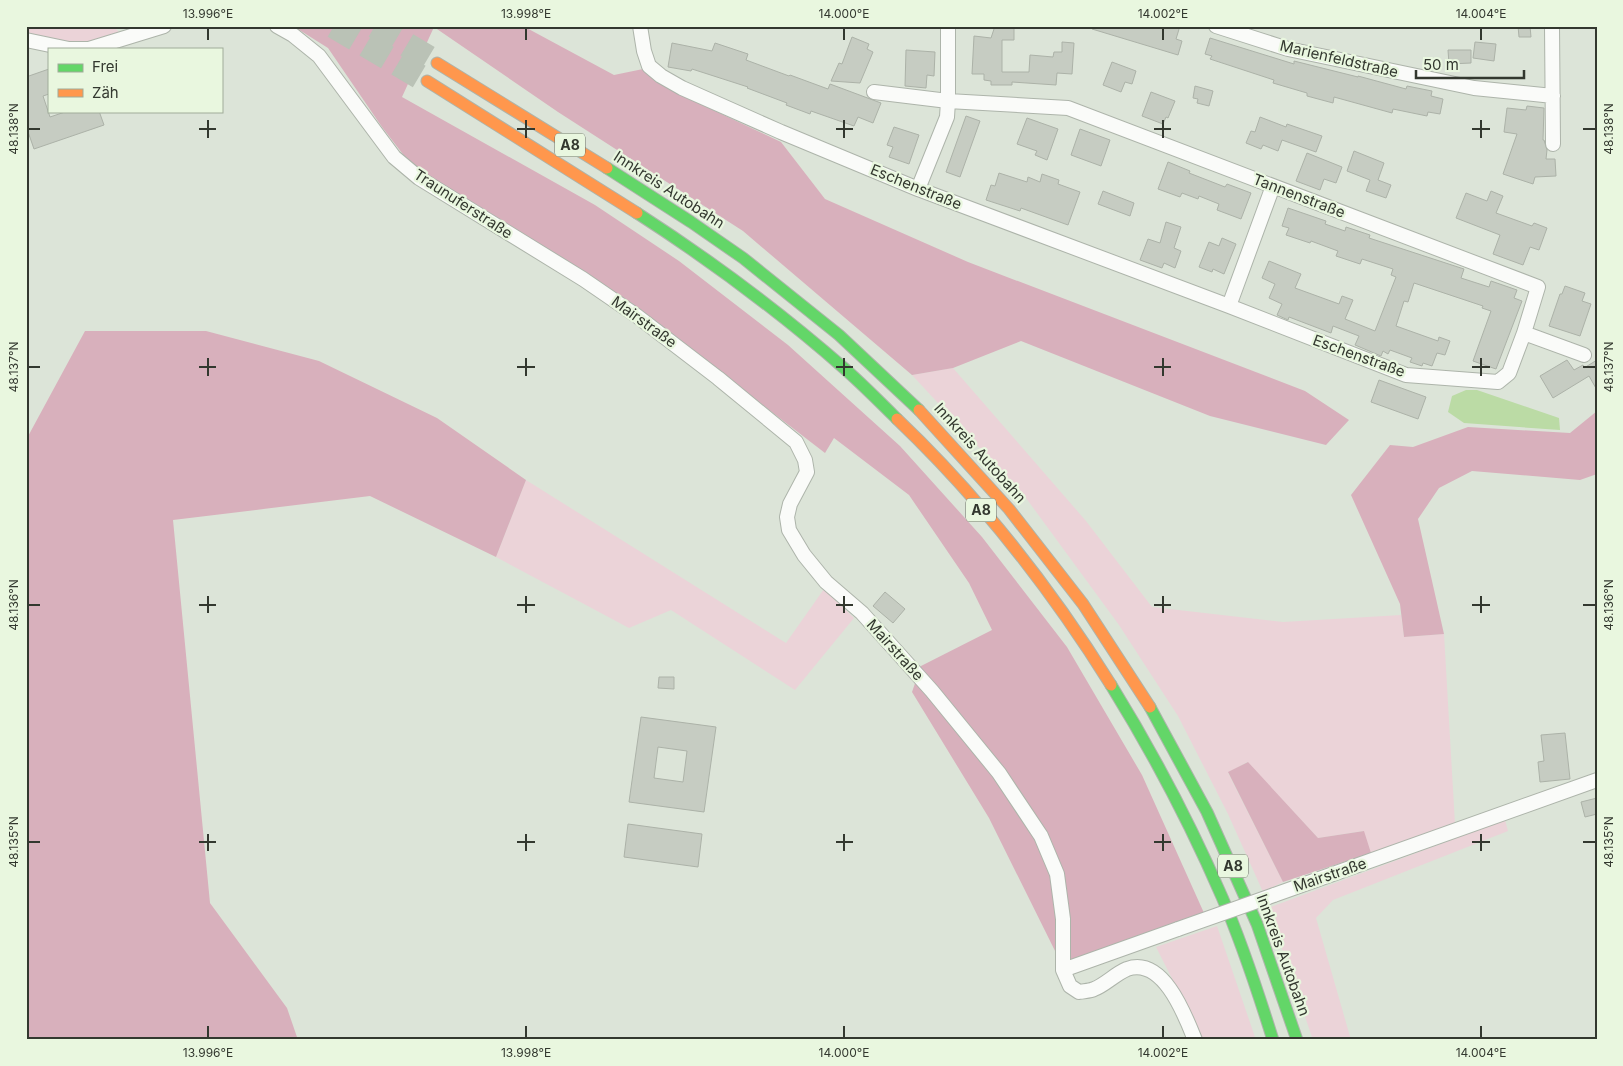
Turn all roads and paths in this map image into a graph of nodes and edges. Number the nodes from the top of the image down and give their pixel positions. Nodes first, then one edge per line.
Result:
1 (164, 26) edge
2 (277, 26) edge
3 (640, 26) edge
4 (948, 26) edge
5 (1216, 26) edge
6 (1552, 26) edge
7 (26, 40) edge
8 (69, 48) edge
9 (91, 48) edge
10 (437, 63) tunnel mouth
11 (427, 81) tunnel mouth
12 (874, 92) dead end
13 (1553, 96) junction
14 (948, 101) junction
15 (1553, 144) dead end
16 (1273, 186) junction
17 (918, 189) junction
18 (583, 279) joint
19 (1229, 306) junction
20 (1524, 333) junction
21 (1584, 354) dead end
22 (1597, 780) edge
23 (1064, 970) junction
24 (1196, 1040) edge
25 (1273, 1040) edge
26 (1297, 1040) edge

1 - 9 street
2 - 18 street, Traunuferstraße
3 - 17 street, Eschenstraße
4 - 14 street
5 - 13 street, Marienfeldstraße
6 - 13 street
7 - 8 street
10 - 26 highway, Innkreis Autobahn / A8
11 - 25 highway, A8
12 - 14 street, Tannenstraße
13 - 15 street
14 - 16 street, Tannenstraße
14 - 17 street
16 - 19 street
16 - 20 street, Tannenstraße
17 - 19 street, Eschenstraße
18 - 23 street, Mairstraße
19 - 20 street, Eschenstraße
20 - 21 street
22 - 23 street, Mairstraße, bridge
23 - 24 street

